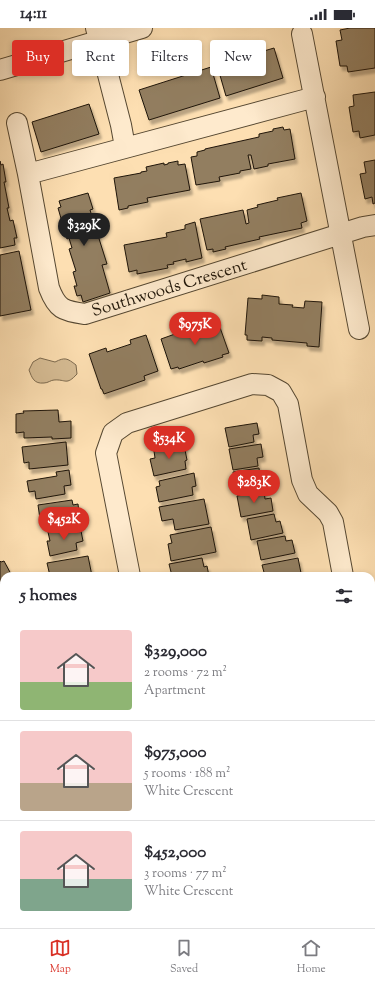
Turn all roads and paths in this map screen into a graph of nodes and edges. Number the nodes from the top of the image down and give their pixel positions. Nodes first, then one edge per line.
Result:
1 (142, 28) edge
2 (98, 34) edge
3 (302, 34) dead end
4 (0, 70) edge
5 (315, 97) junction
6 (17, 123) dead end
7 (125, 147) junction
8 (28, 174) junction
9 (375, 225) edge
10 (341, 234) junction
11 (359, 329) dead end
12 (129, 572) edge
13 (342, 572) edge

1 - 2 street
2 - 4 street
2 - 7 street
3 - 5 street
5 - 7 street
5 - 10 street
6 - 8 street, Southwoods Crescent
7 - 8 street
8 - 10 street, Southwoods Crescent
9 - 10 street, Southwoods Crescent
10 - 11 street
12 - 13 street

